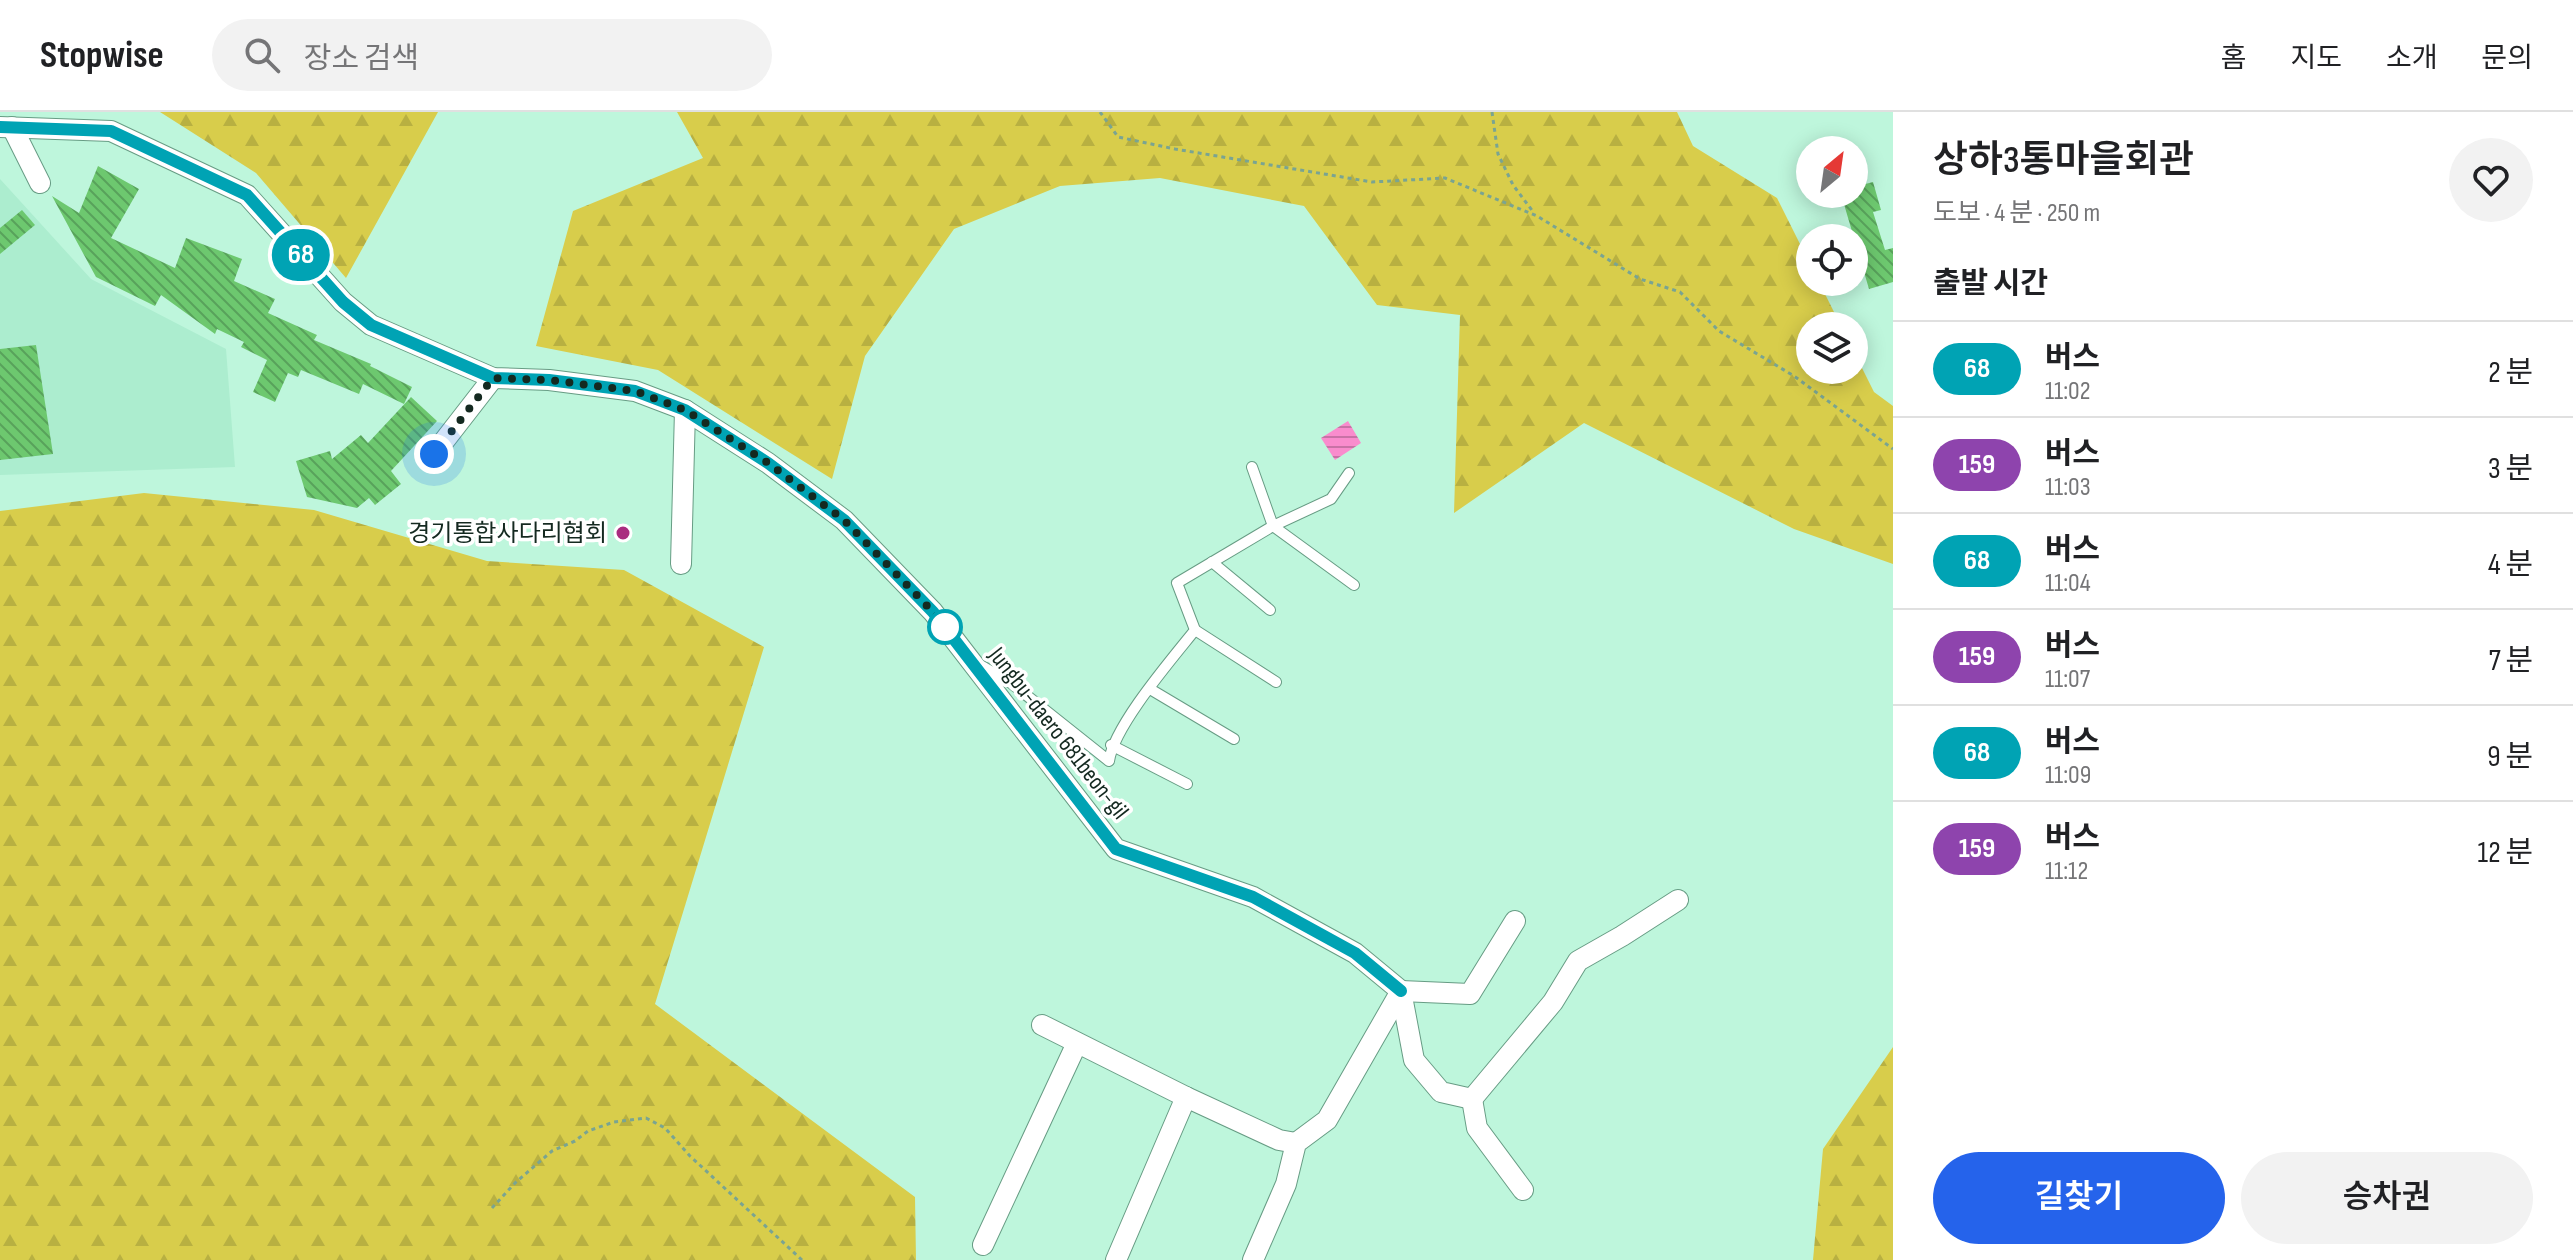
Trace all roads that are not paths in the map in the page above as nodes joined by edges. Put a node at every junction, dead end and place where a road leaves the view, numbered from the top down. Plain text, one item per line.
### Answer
1 (6, 127) edge
2 (40, 183) dead end
3 (493, 378) junction
4 (685, 410) junction
5 (434, 454) dead end
6 (1252, 467) dead end
7 (1349, 473) dead end
8 (1273, 526) junction
9 (1212, 562) junction
10 (681, 564) dead end
11 (1354, 585) dead end
12 (1270, 610) dead end
13 (1195, 630) junction
14 (968, 658) junction
15 (1276, 682) dead end
16 (1150, 689) junction
17 (1234, 739) dead end
18 (1111, 745) junction
19 (1187, 784) dead end
20 (1678, 900) dead end
21 (1515, 921) dead end
22 (1401, 991) junction
23 (1042, 1025) dead end
24 (1077, 1043) junction
25 (1186, 1097) junction
26 (1472, 1099) junction
27 (1296, 1143) junction
28 (1523, 1190) dead end
29 (983, 1245) dead end
30 (1254, 1259) edge
31 (1116, 1260) edge

1 - 2 street
1 - 3 street, Jungbu-daero 681beon-gil
3 - 4 street, Jungbu-daero 681beon-gil
3 - 5 street
4 - 10 street
4 - 14 street, Jungbu-daero 681beon-gil
6 - 8 lane
7 - 8 lane
8 - 9 lane
8 - 11 lane
9 - 12 lane
9 - 13 lane
13 - 15 lane
13 - 16 lane
14 - 18 lane
14 - 22 street, Jungbu-daero 681beon-gil
16 - 17 lane
16 - 18 lane
18 - 19 lane
20 - 26 street
21 - 22 street
22 - 26 street
22 - 27 street
23 - 24 street
24 - 25 street
24 - 29 street
25 - 27 street
25 - 31 street
26 - 28 street
27 - 30 street

